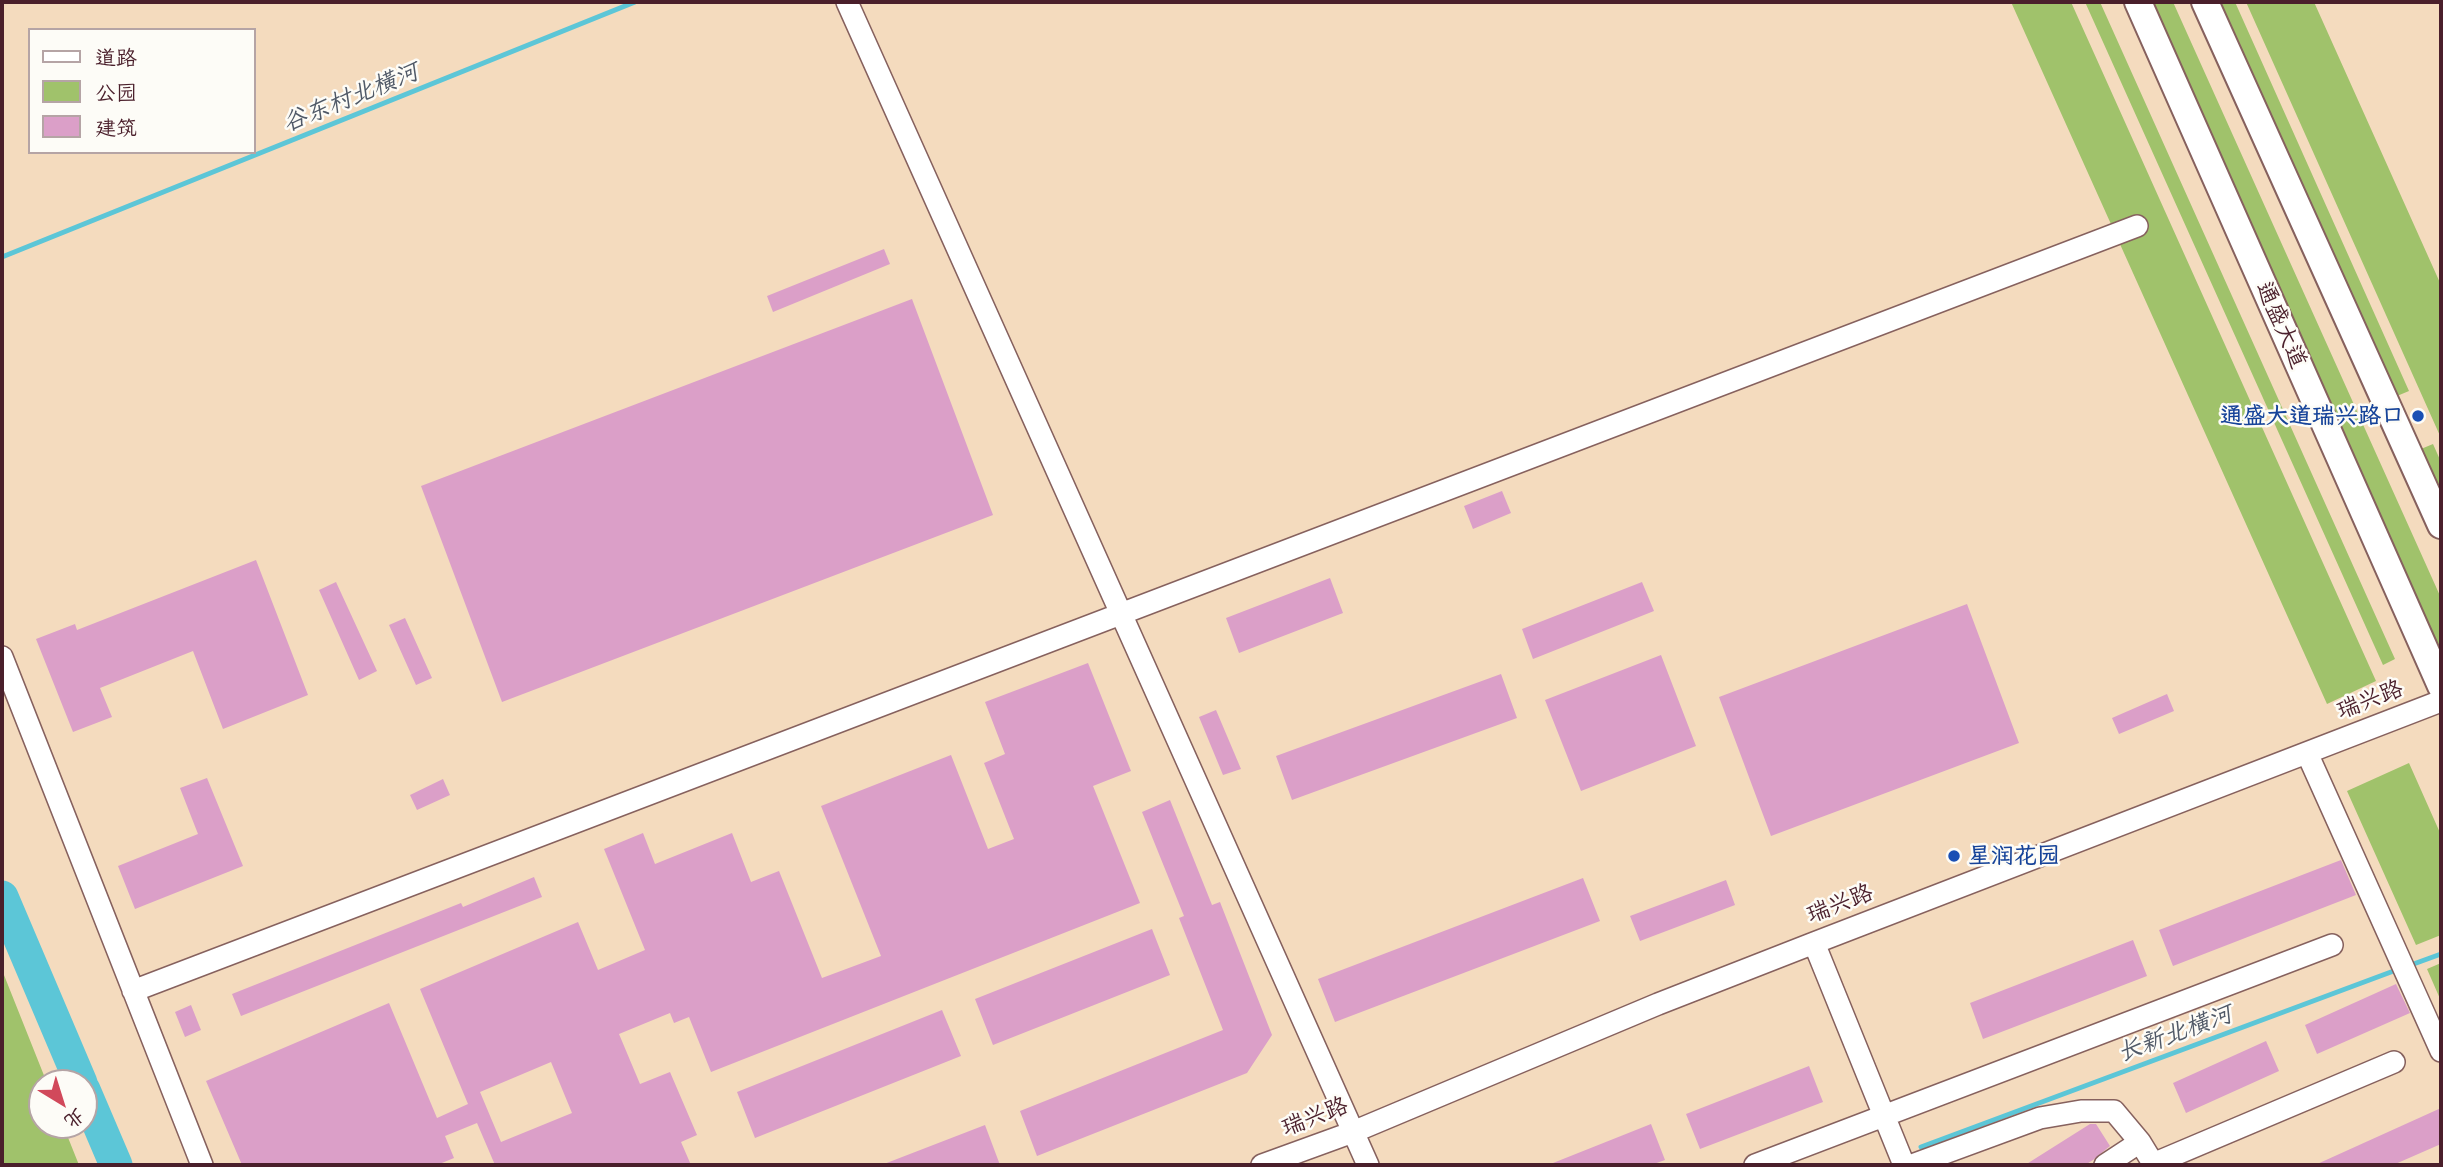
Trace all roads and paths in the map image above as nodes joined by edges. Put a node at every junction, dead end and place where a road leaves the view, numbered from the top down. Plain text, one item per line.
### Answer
1 (847, 2) edge
2 (2138, 2) edge
3 (2205, 2) edge
4 (2137, 226) dead end
5 (2441, 525) edge
6 (1119, 614) junction
7 (2, 657) edge
8 (2441, 686) edge
9 (2441, 701) edge
10 (2307, 753) junction
11 (1814, 943) junction
12 (2332, 945) dead end
13 (133, 991) junction
14 (2441, 1051) edge
15 (2394, 1062) dead end
16 (1883, 1117) junction
17 (1353, 1132) junction
18 (2140, 1142) junction
19 (202, 1165) edge
20 (1262, 1165) edge
21 (1368, 1165) edge
22 (1755, 1165) edge
23 (1904, 1165) edge
24 (1912, 1165) edge
25 (2105, 1165) edge
26 (2153, 1165) edge

1 - 6 street
2 - 8 main road, 通盛大道
3 - 5 main road
4 - 6 street
6 - 13 street
6 - 17 street
7 - 13 street
9 - 10 street, 瑞兴路
10 - 11 street, 瑞兴路
10 - 14 street
11 - 16 street
11 - 17 street, 瑞兴路
12 - 16 street
13 - 19 street
15 - 26 street
16 - 22 street
16 - 23 street
17 - 20 street, 瑞兴路
17 - 21 street
18 - 24 street
18 - 25 street
18 - 26 street

